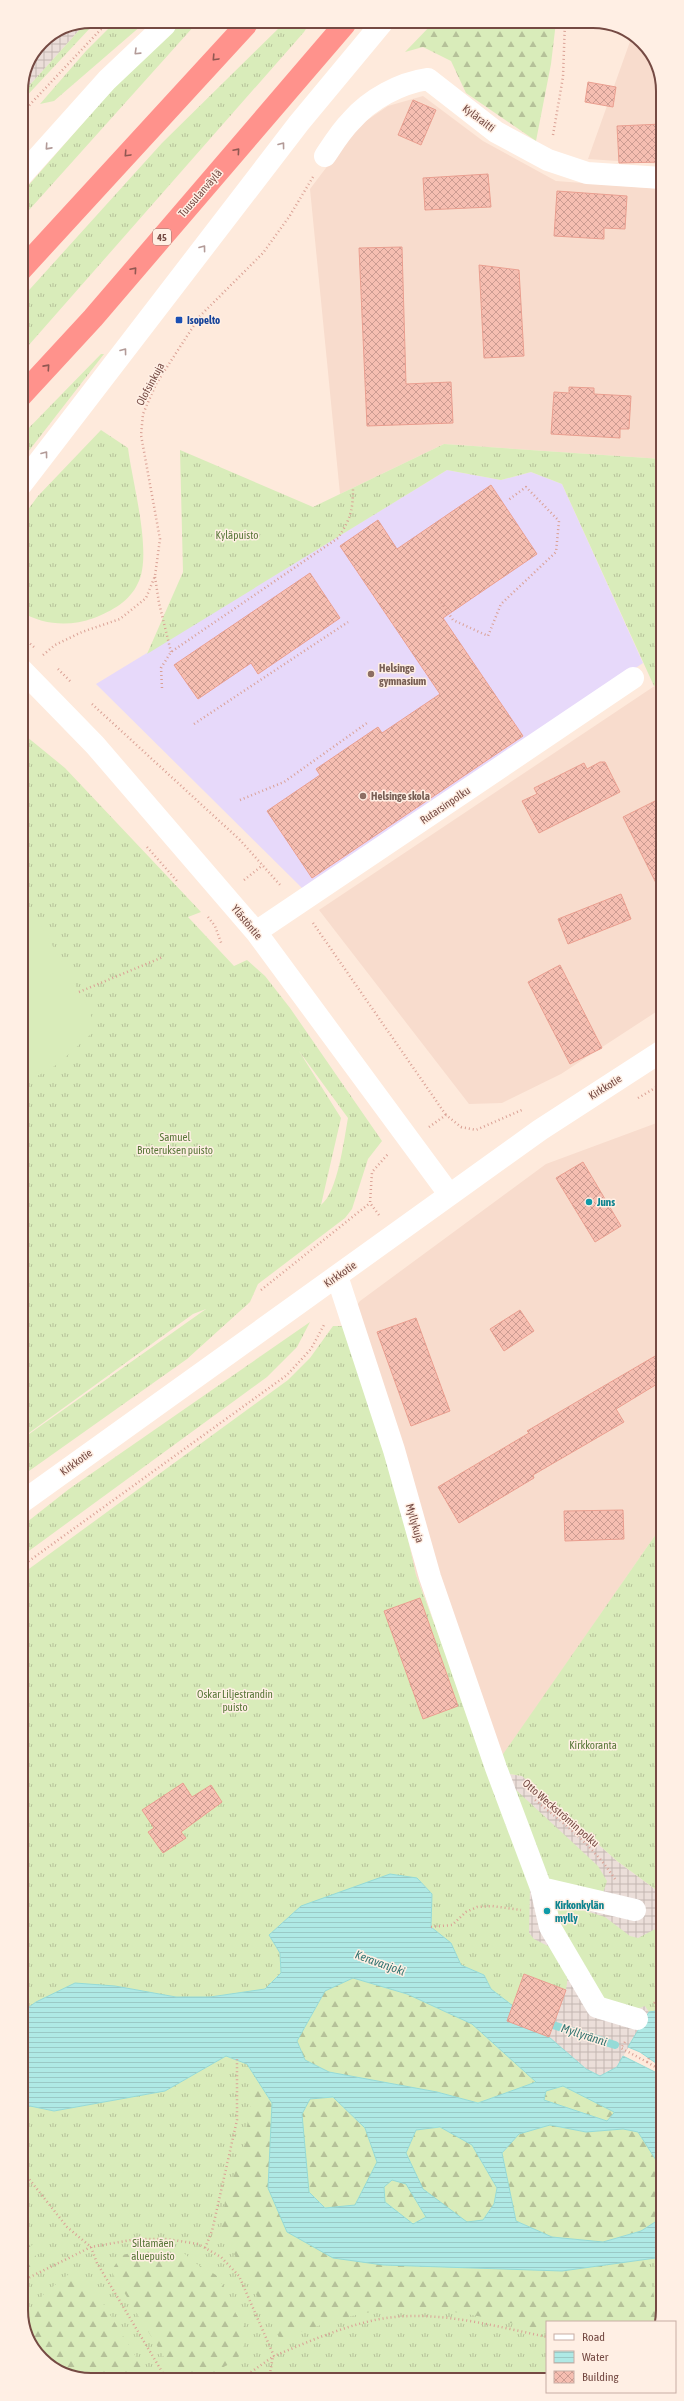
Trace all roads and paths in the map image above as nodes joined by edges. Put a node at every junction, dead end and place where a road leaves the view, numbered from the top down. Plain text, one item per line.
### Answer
1 (102, 28) edge
2 (162, 28) edge
3 (242, 28) edge
4 (342, 28) edge
5 (354, 28) edge
6 (378, 28) edge
7 (565, 28) edge
8 (301, 76) junction
9 (28, 107) edge
10 (325, 156) joint
11 (548, 160) junction
12 (28, 168) edge
13 (656, 178) edge
14 (28, 262) edge
15 (28, 388) edge
16 (28, 476) edge
17 (353, 487) dead end
18 (506, 501) dead end
19 (155, 576) junction
20 (439, 600) dead end
21 (348, 622) dead end
22 (28, 642) edge
23 (171, 652) junction
24 (43, 655) junction
25 (48, 660) dead end
26 (54, 665) dead end
27 (28, 676) edge
28 (634, 678) dead end
29 (74, 686) dead end
30 (162, 688) dead end
31 (90, 702) dead end
32 (367, 723) dead end
33 (194, 724) dead end
34 (240, 800) dead end
35 (298, 904) junction
36 (205, 913) dead end
37 (256, 932) junction
38 (222, 945) dead end
39 (163, 957) dead end
40 (79, 992) dead end
41 (656, 1055) edge
42 (446, 1115) dead end
43 (449, 1194) junction
44 (370, 1203) dead end
45 (337, 1276) junction
46 (261, 1290) dead end
47 (28, 1498) edge
48 (531, 1796) dead end
49 (541, 1888) junction
50 (635, 1910) joint
51 (546, 1913) junction
52 (431, 1926) dead end
53 (638, 2019) dead end
54 (237, 2059) dead end
55 (647, 2062) dead end
56 (656, 2067) edge
57 (28, 2178) edge
58 (91, 2248) junction
59 (205, 2248) junction
60 (28, 2278) edge
61 (546, 2337) edge
62 (274, 2356) junction
63 (163, 2373) edge
64 (251, 2373) edge
65 (270, 2373) edge

1 - 9 path
2 -> 12 street
3 -> 14 highway
4 - 8 highway, Tuusulanväylä / 45
5 - 8 highway
16 -> 6 street
7 - 11 path
15 -> 8 highway, Tuusulanväylä / 45
10 - 11 street, Kyläraitti
10 - 19 path, Olofsinkuja
11 - 13 street, Kyläraitti
17 - 23 path
18 - 20 path
19 - 23 path
19 - 24 path, Olofsinkuja
21 - 33 path
22 - 24 path
23 - 30 path
24 - 25 path
26 - 29 path
27 - 37 street, Ylästöntie
28 - 35 street, Rutarsinpolku
31 - 35 path
32 - 34 path
35 - 37 street, Rutarsinpolku
35 - 42 path
36 - 38 path
37 - 43 street, Ylästöntie
39 - 40 path
41 - 43 street, Kirkkotie
43 - 45 street, Kirkkotie
44 - 46 path
45 - 47 street, Kirkkotie
45 - 49 street, Myllykuja
48 - 50 path, Otto Weckströmin polku
49 - 50 street
49 - 51 street, Myllykuja
51 - 52 path
51 - 53 street, Myllykuja
54 - 59 path
55 - 56 path
57 - 58 path
58 - 59 path
58 - 60 path
58 - 63 path
59 - 62 path
61 - 62 path
62 - 64 path
62 - 65 path

